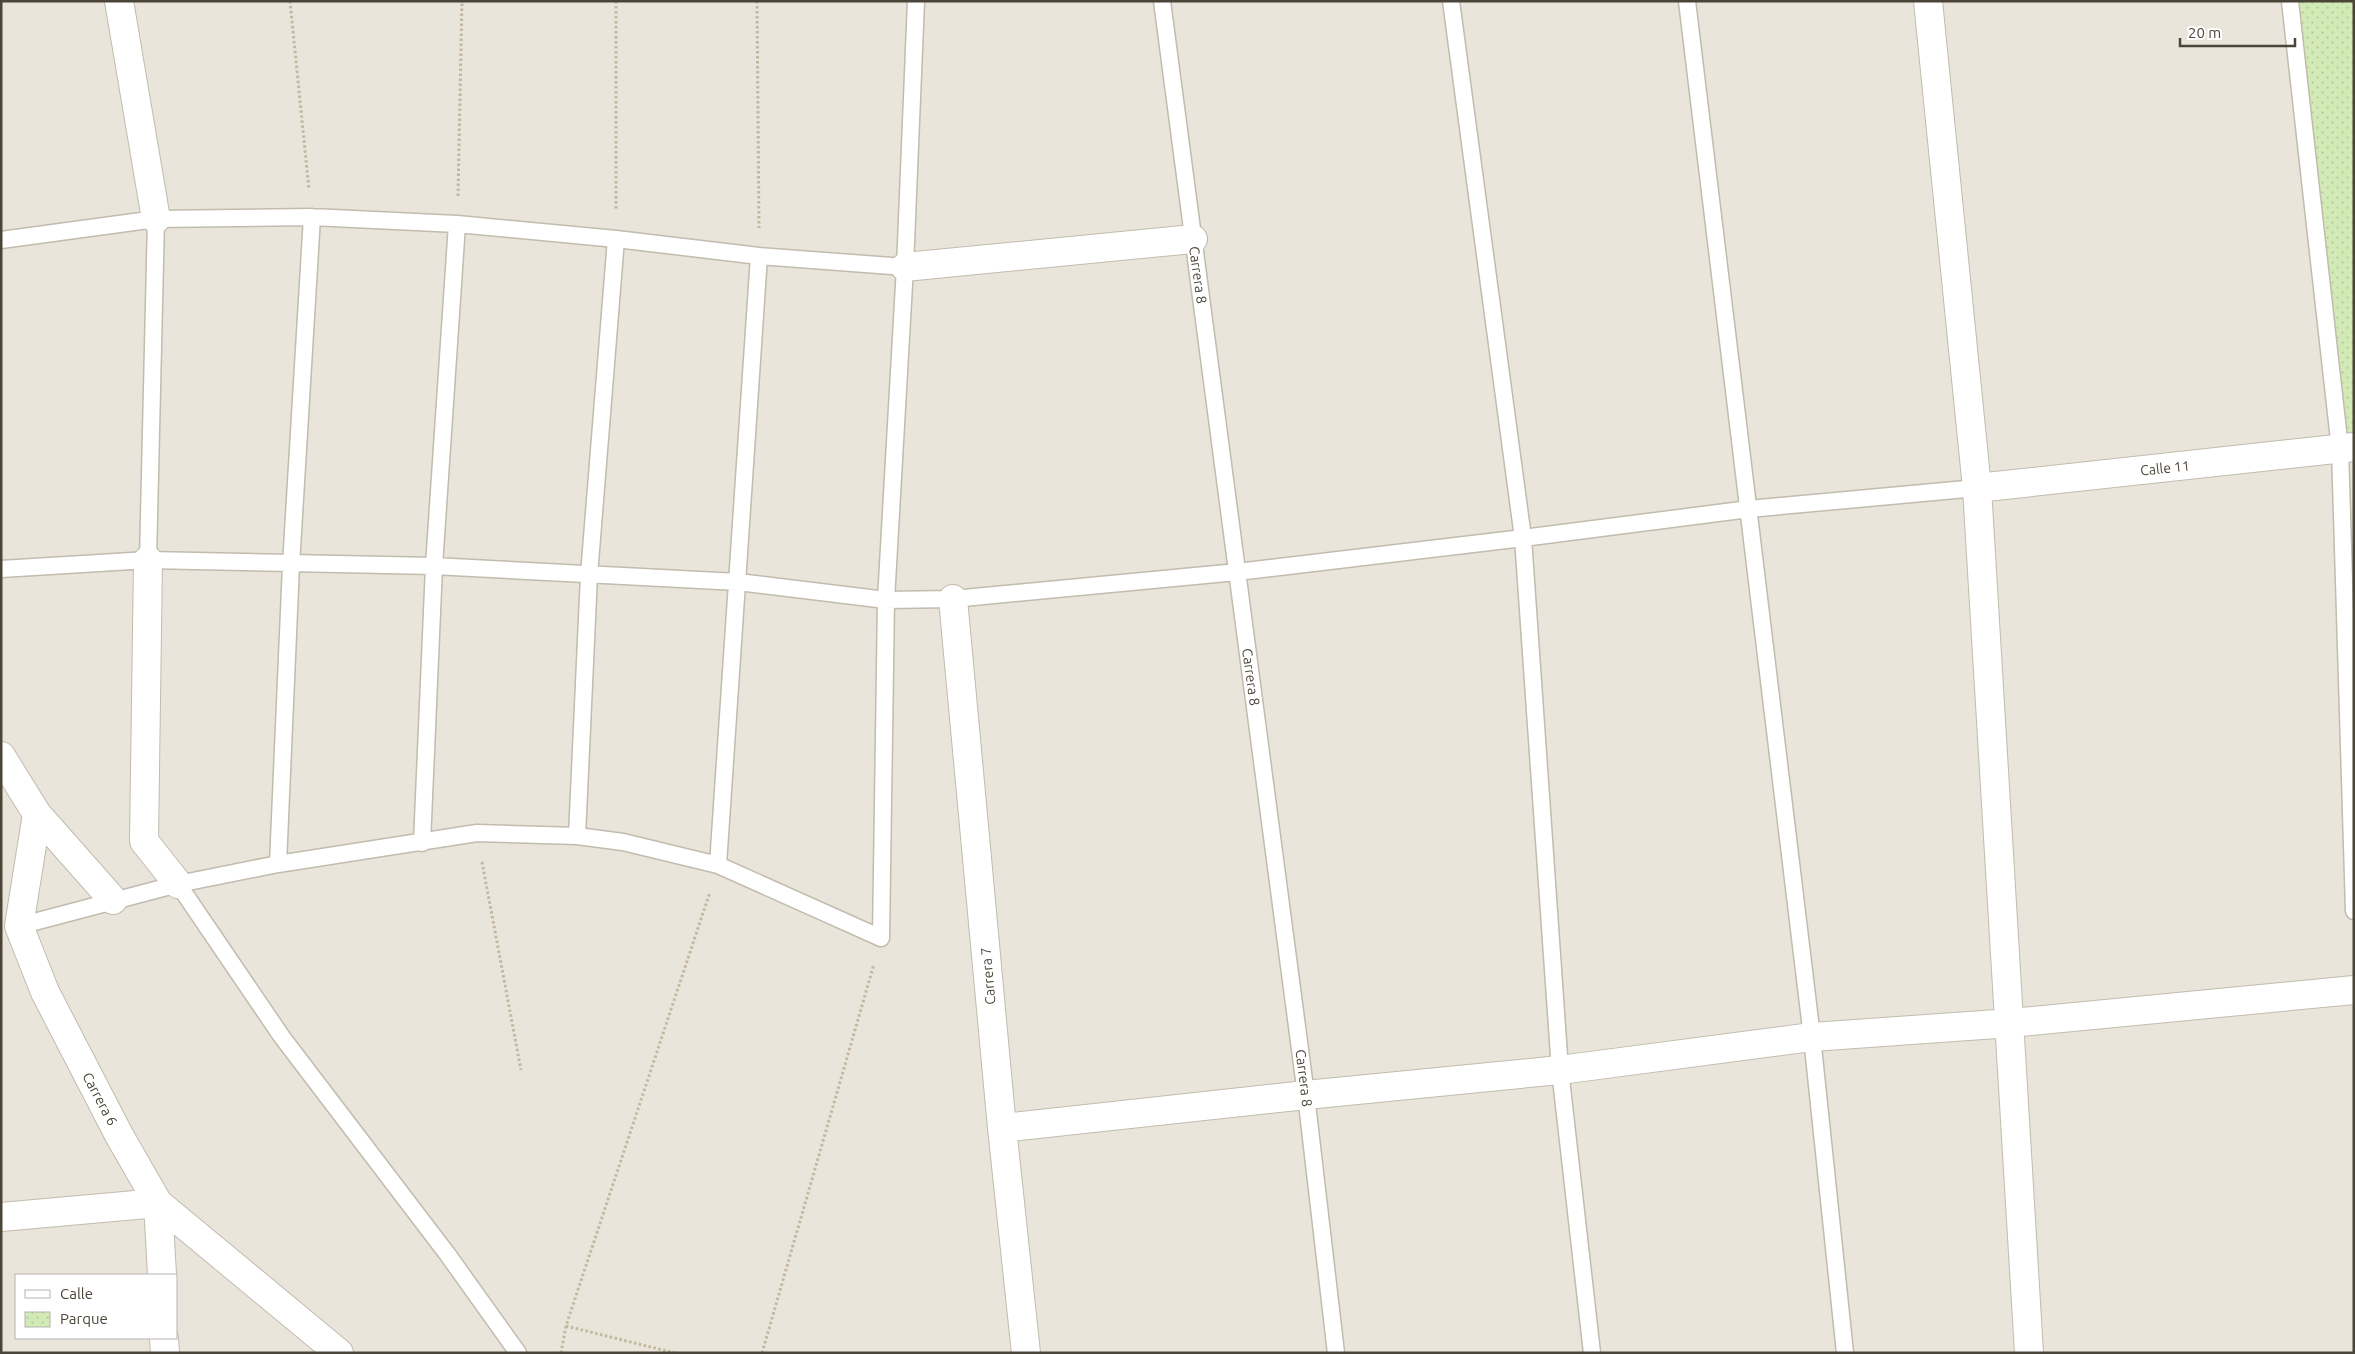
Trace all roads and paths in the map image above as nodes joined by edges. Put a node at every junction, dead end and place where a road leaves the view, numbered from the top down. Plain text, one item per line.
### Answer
1 (119, 1) edge
2 (290, 1) edge
3 (462, 1) edge
4 (616, 1) edge
5 (757, 1) edge
6 (916, 1) edge
7 (1162, 1) edge
8 (1451, 1) edge
9 (1687, 1) edge
10 (1928, 1) edge
11 (2290, 1) edge
12 (312, 217) junction
13 (156, 219) junction
14 (457, 224) junction
15 (616, 239) junction
16 (1193, 239) junction
17 (1, 240) edge
18 (759, 256) junction
19 (905, 267) junction
20 (2347, 448) edge
21 (1977, 488) junction
22 (1749, 509) junction
23 (1522, 538) junction
24 (148, 560) junction
25 (291, 565) junction
26 (434, 566) junction
27 (1, 569) edge
28 (1237, 572) junction
29 (589, 575) junction
30 (738, 582) junction
31 (953, 599) junction
32 (886, 600) junction
33 (1, 756) edge
34 (36, 814) junction
35 (477, 833) junction
36 (577, 836) junction
37 (422, 843) junction
38 (278, 864) junction
39 (718, 865) junction
40 (178, 884) junction
41 (113, 900) junction
42 (2354, 911) edge
43 (10, 926) edge
44 (881, 938) junction
45 (2354, 990) edge
46 (2011, 1023) junction
47 (1812, 1036) junction
48 (521, 1070) dead end
49 (1560, 1070) junction
50 (1306, 1095) junction
51 (1002, 1128) junction
52 (158, 1203) junction
53 (1, 1217) edge
54 (162, 1274) edge
55 (566, 1326) junction
56 (164, 1339) edge
57 (165, 1353) edge
58 (339, 1353) edge
59 (518, 1353) edge
60 (561, 1353) edge
61 (675, 1353) edge
62 (762, 1353) edge
63 (1026, 1353) edge
64 (1336, 1353) edge
65 (1592, 1353) edge
66 (1844, 1353) edge
67 (2029, 1353) edge

1 - 13 street
2 - 12 path
3 - 14 path
4 - 15 path
5 - 18 path
6 - 19 lane
7 - 16 lane, Carrera 8
8 - 23 lane
9 - 22 lane
10 - 21 street
11 - 20 lane
12 - 13 lane
12 - 14 lane
12 - 25 lane
13 - 17 lane
13 - 24 lane
14 - 15 lane
14 - 26 lane
15 - 18 lane
15 - 29 lane
16 - 19 street
16 - 28 lane, Carrera 8
18 - 19 lane
18 - 30 lane
19 - 32 lane
20 - 21 street, Calle 11
20 - 42 lane
21 - 22 lane
21 - 46 street
22 - 23 lane
22 - 47 lane
23 - 28 lane
23 - 49 lane
24 - 25 lane
24 - 27 lane
24 - 40 street
25 - 26 lane
25 - 38 lane
26 - 29 lane
26 - 37 lane
28 - 31 lane
28 - 50 lane, Carrera 8
29 - 30 lane
29 - 36 lane
30 - 32 lane
30 - 39 lane
31 - 32 lane
31 - 51 street, Carrera 7
32 - 44 lane
33 - 34 street
34 - 41 street
34 - 43 street
35 - 36 lane
35 - 37 lane
35 - 48 path
36 - 39 lane
37 - 38 lane
38 - 40 lane
39 - 44 lane
39 - 55 path
40 - 41 lane
40 - 59 lane
41 - 43 lane
43 - 52 street, Carrera 6
44 - 62 path
45 - 46 street
46 - 47 street
46 - 67 street
47 - 49 street
47 - 66 lane
49 - 50 street
49 - 65 lane
50 - 51 street
50 - 64 lane, Carrera 8
51 - 63 street, Carrera 7
52 - 53 street
52 - 54 street, Carrera 6
52 - 58 street
55 - 60 path
55 - 61 path
56 - 57 street

